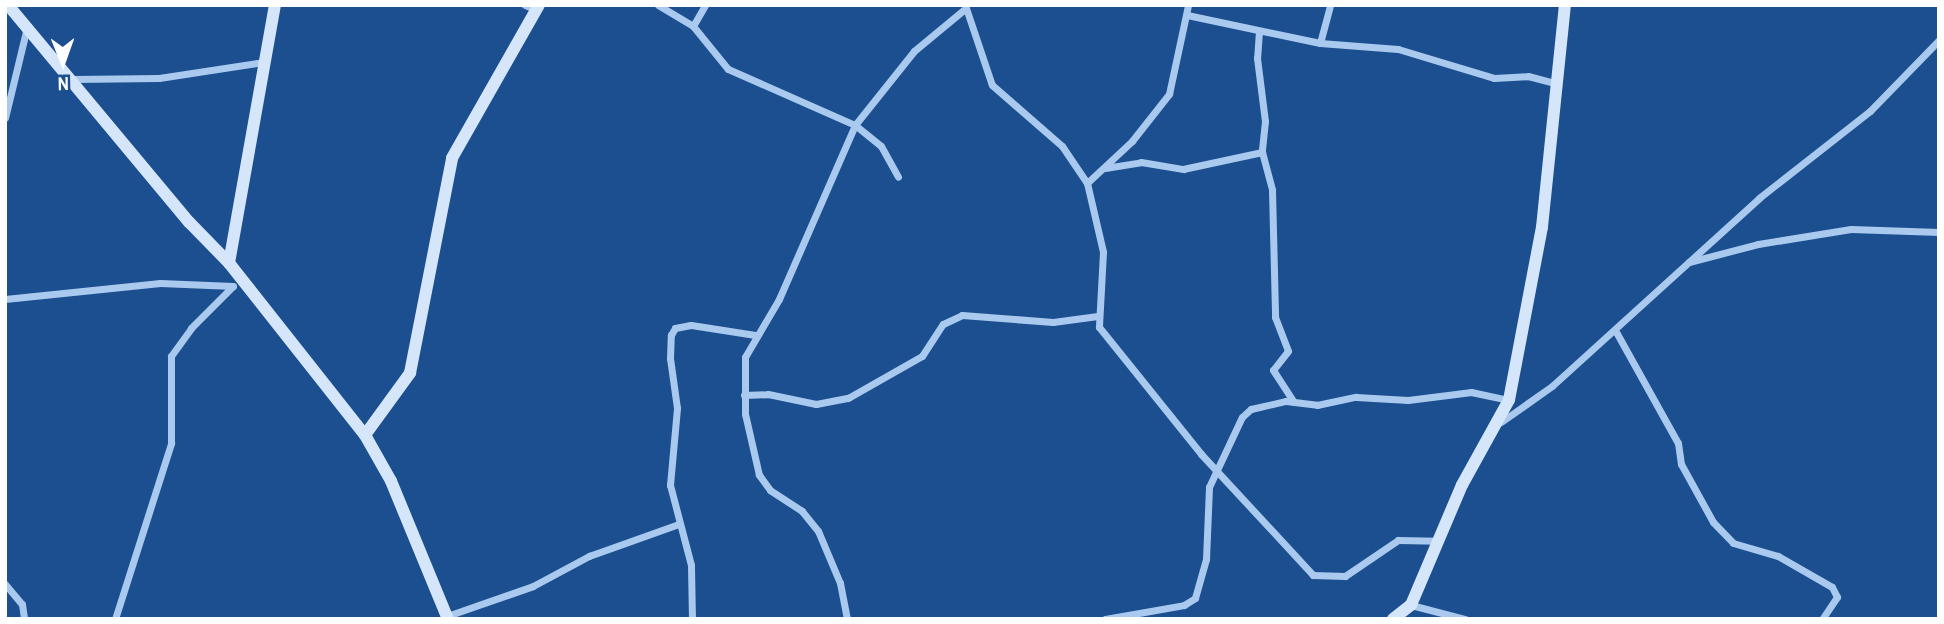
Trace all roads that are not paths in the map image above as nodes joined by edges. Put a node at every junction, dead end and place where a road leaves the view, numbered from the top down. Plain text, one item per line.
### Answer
1 (8, 5) edge
2 (275, 5) edge
3 (658, 5) edge
4 (705, 5) edge
5 (1188, 5) edge
6 (1330, 5) edge
7 (1565, 5) edge
8 (965, 6) edge
9 (534, 7) edge
10 (1187, 15) junction
11 (693, 26) junction
12 (27, 27) junction
13 (1259, 31) junction
14 (1939, 40) edge
15 (1321, 43) junction
16 (263, 62) junction
17 (73, 79) junction
18 (1554, 83) junction
19 (5, 118) edge
20 (855, 125) junction
21 (1262, 152) junction
22 (1103, 169) junction
23 (898, 177) dead end
24 (1087, 183) junction
25 (1939, 232) edge
26 (229, 263) junction
27 (1685, 264) junction
28 (238, 284) junction
29 (5, 299) edge
30 (1098, 316) junction
31 (1615, 330) junction
32 (755, 335) junction
33 (744, 395) junction
34 (1509, 400) junction
35 (1294, 402) junction
36 (1501, 422) junction
37 (365, 435) junction
38 (1216, 470) junction
39 (679, 524) junction
40 (1437, 541) junction
41 (5, 584) edge
42 (1411, 605) junction
43 (448, 617) edge
44 (24, 619) edge
45 (115, 619) edge
46 (692, 619) edge
47 (847, 619) edge
48 (1105, 619) edge
49 (1394, 619) edge
50 (1465, 619) edge
51 (1822, 619) edge

1 - 12 street
2 - 16 street
3 - 11 street
4 - 11 street
5 - 10 street
6 - 15 street
7 - 18 street
8 - 20 street
8 - 24 street
9 - 37 street
10 - 13 street
10 - 22 street
11 - 20 street
12 - 17 street
12 - 19 street
13 - 15 street
13 - 21 street
14 - 27 street
15 - 18 street
16 - 17 street
16 - 26 street
17 - 26 street
18 - 34 street
20 - 23 street
20 - 32 street
21 - 22 street
21 - 35 street
22 - 24 street
24 - 30 street
25 - 27 street
26 - 28 street
27 - 31 street
28 - 29 street
28 - 37 street
28 - 45 street
30 - 33 street
30 - 38 street
31 - 36 street
31 - 51 street
32 - 33 street
32 - 39 street
33 - 47 street
34 - 35 street
34 - 36 street
35 - 38 street
36 - 40 street
37 - 43 street
38 - 40 street
38 - 48 street
39 - 43 street
39 - 46 street
40 - 42 street
41 - 44 street
42 - 49 street
42 - 50 street

